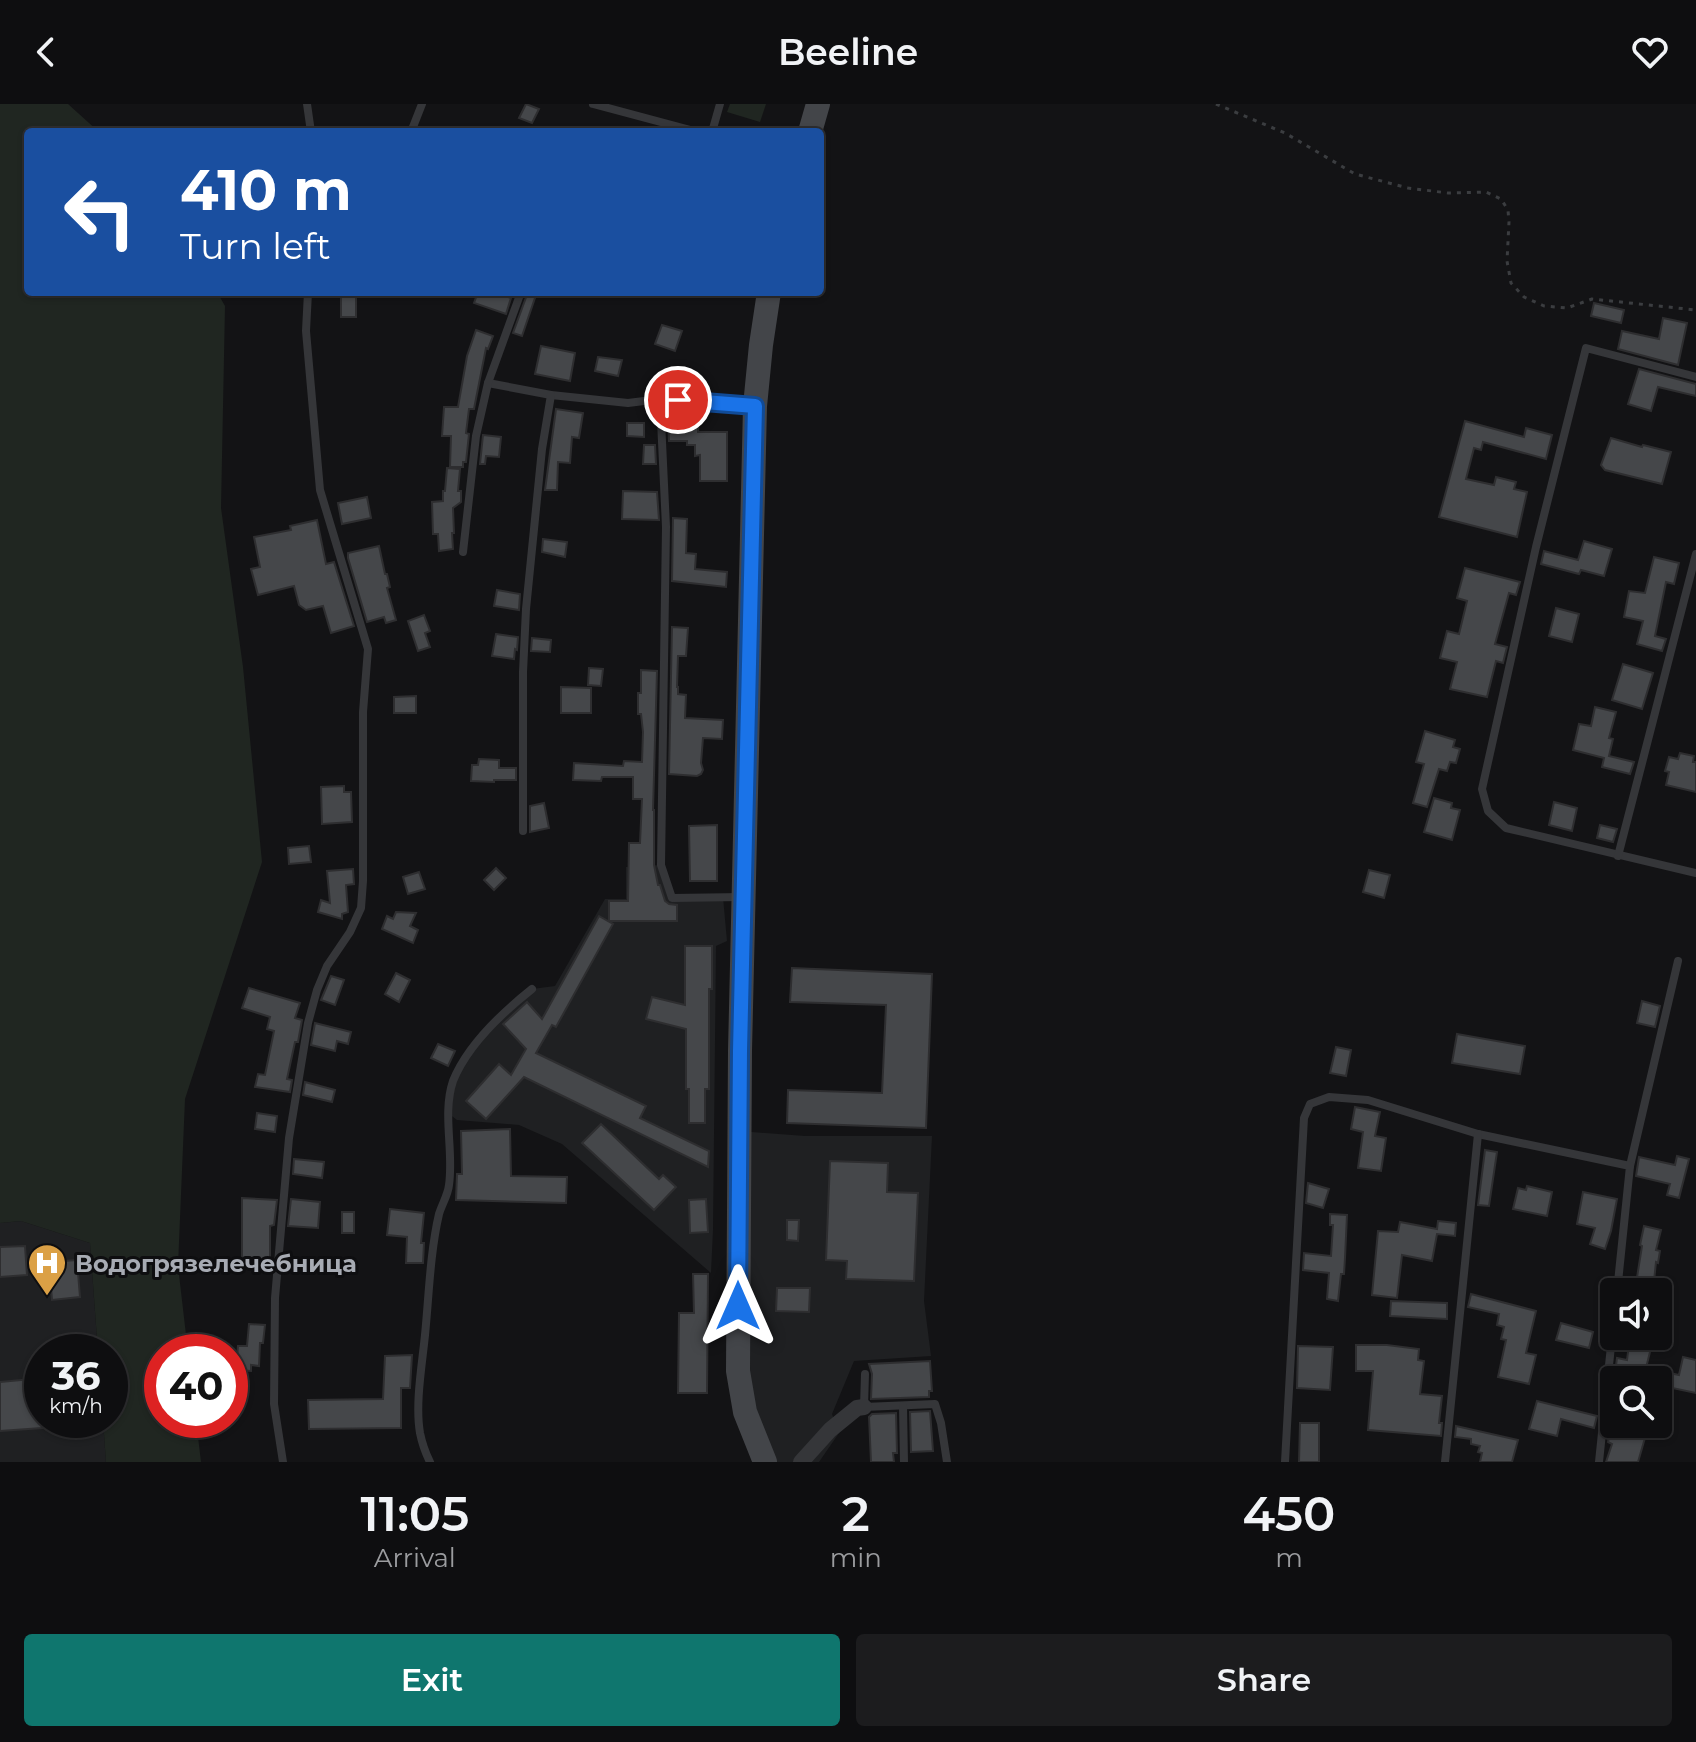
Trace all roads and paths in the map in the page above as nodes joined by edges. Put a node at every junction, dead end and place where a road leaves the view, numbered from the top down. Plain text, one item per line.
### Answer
1 (307, 104) edge
2 (422, 104) edge
3 (593, 104) edge
4 (720, 104) edge
5 (818, 104) edge
6 (1216, 104) edge
7 (310, 128) edge
8 (413, 128) edge
9 (683, 128) edge
10 (713, 128) edge
11 (811, 128) edge
12 (308, 296) edge
13 (520, 296) edge
14 (768, 296) edge
15 (1696, 310) edge
16 (1696, 377) edge
17 (488, 383) junction
18 (551, 395) junction
19 (660, 399) junction
20 (755, 406) junction
21 (463, 552) dead end
22 (1696, 554) edge
23 (523, 831) dead end
24 (1618, 856) junction
25 (1696, 873) edge
26 (743, 897) junction
27 (1678, 961) dead end
28 (532, 989) dead end
29 (1478, 1134) junction
30 (1630, 1166) junction
31 (1618, 1278) edge
32 (1611, 1350) edge
33 (865, 1374) dead end
34 (903, 1406) junction
35 (864, 1407) junction
36 (283, 1462) edge
37 (430, 1462) edge
38 (765, 1462) edge
39 (801, 1462) edge
40 (904, 1462) edge
41 (947, 1462) edge
42 (1285, 1462) edge
43 (1445, 1462) edge
44 (1599, 1462) edge

1 - 7 lane
2 - 8 lane
3 - 9 lane
4 - 10 lane
5 - 11 street
6 - 15 path
12 - 36 lane
13 - 17 lane
14 - 20 street
16 - 24 lane
17 - 18 lane
17 - 21 lane
18 - 19 lane
18 - 23 lane
19 - 20 lane
19 - 26 lane
20 - 26 street
22 - 24 lane
24 - 25 lane
26 - 38 street
27 - 30 lane
28 - 37 lane
29 - 30 lane
29 - 42 lane
29 - 43 lane
30 - 31 lane
32 - 44 lane
33 - 35 lane
34 - 35 lane
34 - 40 lane
34 - 41 lane
35 - 39 street

